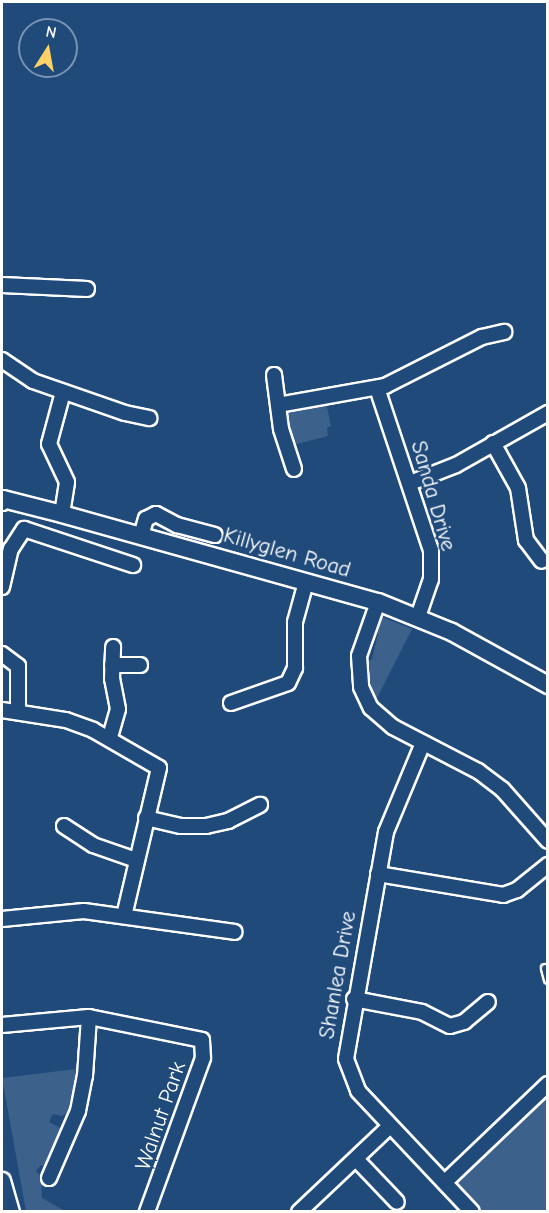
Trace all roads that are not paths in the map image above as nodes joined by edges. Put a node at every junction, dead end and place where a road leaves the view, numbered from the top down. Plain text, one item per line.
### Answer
1 (2, 285) edge
2 (87, 289) dead end
3 (504, 333) dead end
4 (2, 360) edge
5 (274, 375) dead end
6 (377, 388) junction
7 (63, 392) junction
8 (278, 405) junction
9 (548, 413) edge
10 (149, 418) dead end
11 (493, 442) junction
12 (294, 469) dead end
13 (410, 483) junction
14 (2, 500) edge
15 (62, 514) junction
16 (215, 535) dead end
17 (141, 536) junction
18 (542, 561) dead end
19 (133, 565) dead end
20 (306, 582) junction
21 (2, 587) edge
22 (378, 602) junction
23 (418, 617) junction
24 (113, 647) dead end
25 (2, 654) edge
26 (112, 665) junction
27 (140, 665) dead end
28 (548, 685) edge
29 (231, 703) dead end
30 (2, 710) edge
31 (18, 712) junction
32 (110, 737) junction
33 (423, 743) junction
34 (260, 804) dead end
35 (146, 818) junction
36 (64, 826) dead end
37 (548, 841) edge
38 (136, 860) junction
39 (548, 865) edge
40 (378, 874) junction
41 (124, 916) junction
42 (2, 919) edge
43 (235, 932) dead end
44 (545, 968) dead end
45 (548, 979) edge
46 (354, 999) junction
47 (488, 1002) dead end
48 (89, 1017) junction
49 (2, 1025) edge
50 (548, 1084) edge
51 (390, 1126) junction
52 (356, 1159) junction
53 (49, 1178) dead end
54 (2, 1181) edge
55 (445, 1182) junction
56 (397, 1202) dead end
57 (11, 1212) edge
58 (147, 1212) edge
59 (299, 1212) edge
60 (472, 1212) edge

1 - 2 street
3 - 6 street
4 - 7 street
5 - 8 street
6 - 8 street
6 - 13 street, Sanda Drive
7 - 10 street
7 - 15 street
8 - 12 street
9 - 11 street
11 - 13 street
11 - 18 street
13 - 23 street, Sanda Drive
14 - 15 street, Killyglen Road
15 - 17 street, Killyglen Road
16 - 17 street
17 - 20 street, Killyglen Road
19 - 21 street
20 - 22 street, Killyglen Road
20 - 29 street
22 - 23 street, Killyglen Road
22 - 33 street
23 - 28 street, Killyglen Road
24 - 26 street
25 - 31 street
26 - 27 street
26 - 32 street
30 - 31 street
31 - 32 street
32 - 35 street
33 - 37 street
33 - 40 street, Shanlea Drive
34 - 35 street
35 - 38 street
36 - 38 street
38 - 41 street
39 - 40 street
40 - 46 street, Shanlea Drive
41 - 42 street
41 - 43 street
44 - 45 lane
46 - 47 street
46 - 51 street, Shanlea Drive
48 - 49 street, Walnut Park
48 - 53 street
48 - 58 street, Walnut Park
50 - 55 street
51 - 52 street
51 - 55 street, Shanlea Drive
52 - 56 street
52 - 59 street
54 - 57 street
55 - 60 street, Shanlea Drive

